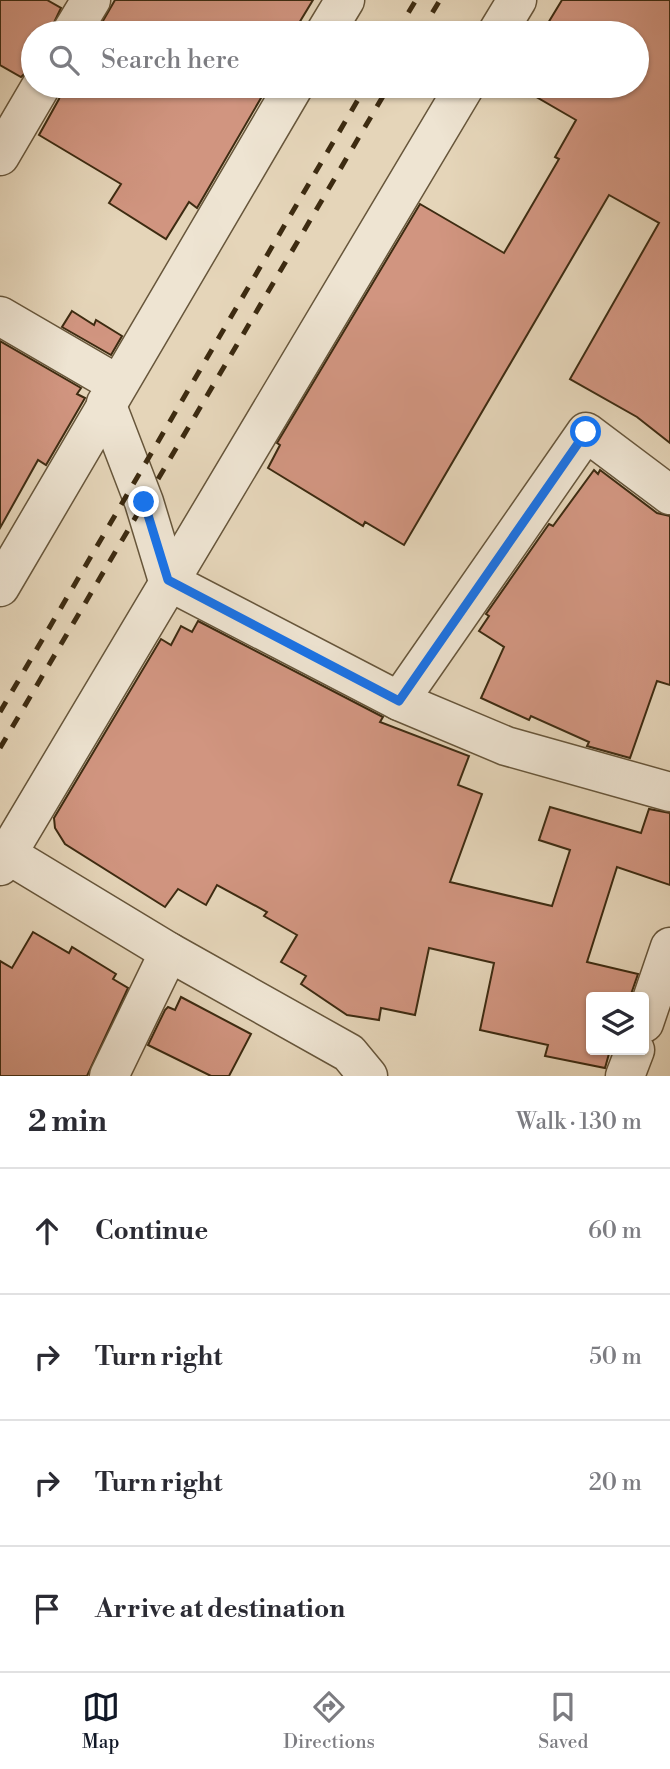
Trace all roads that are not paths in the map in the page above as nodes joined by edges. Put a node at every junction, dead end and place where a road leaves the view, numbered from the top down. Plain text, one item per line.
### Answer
1 (90, 0) edge
2 (345, 0) edge
3 (517, 0) edge
4 (78, 21) edge
5 (333, 21) edge
6 (504, 21) edge
7 (34, 98) edge
8 (287, 98) edge
9 (458, 98) edge
10 (0, 156) edge
11 (0, 316) edge
12 (112, 393) junction
13 (668, 489) edge
14 (168, 580) junction
15 (0, 587) edge
16 (399, 701) junction
17 (670, 792) edge
18 (3, 860) edge
19 (670, 947) edge
20 (169, 952) junction
21 (649, 1008) edge
22 (633, 1055) edge
23 (109, 1076) edge
24 (368, 1076) edge
25 (380, 1076) edge
26 (397, 1076) edge
27 (625, 1076) edge

1 - 4 street
2 - 5 street
3 - 6 street
7 - 10 street
8 - 12 street
9 - 14 street
11 - 12 street
12 - 14 street
12 - 15 street
13 - 16 street
14 - 16 street
14 - 18 street
16 - 17 street
18 - 20 street
19 - 21 street
20 - 23 street
20 - 24 street
22 - 27 street
25 - 26 street

